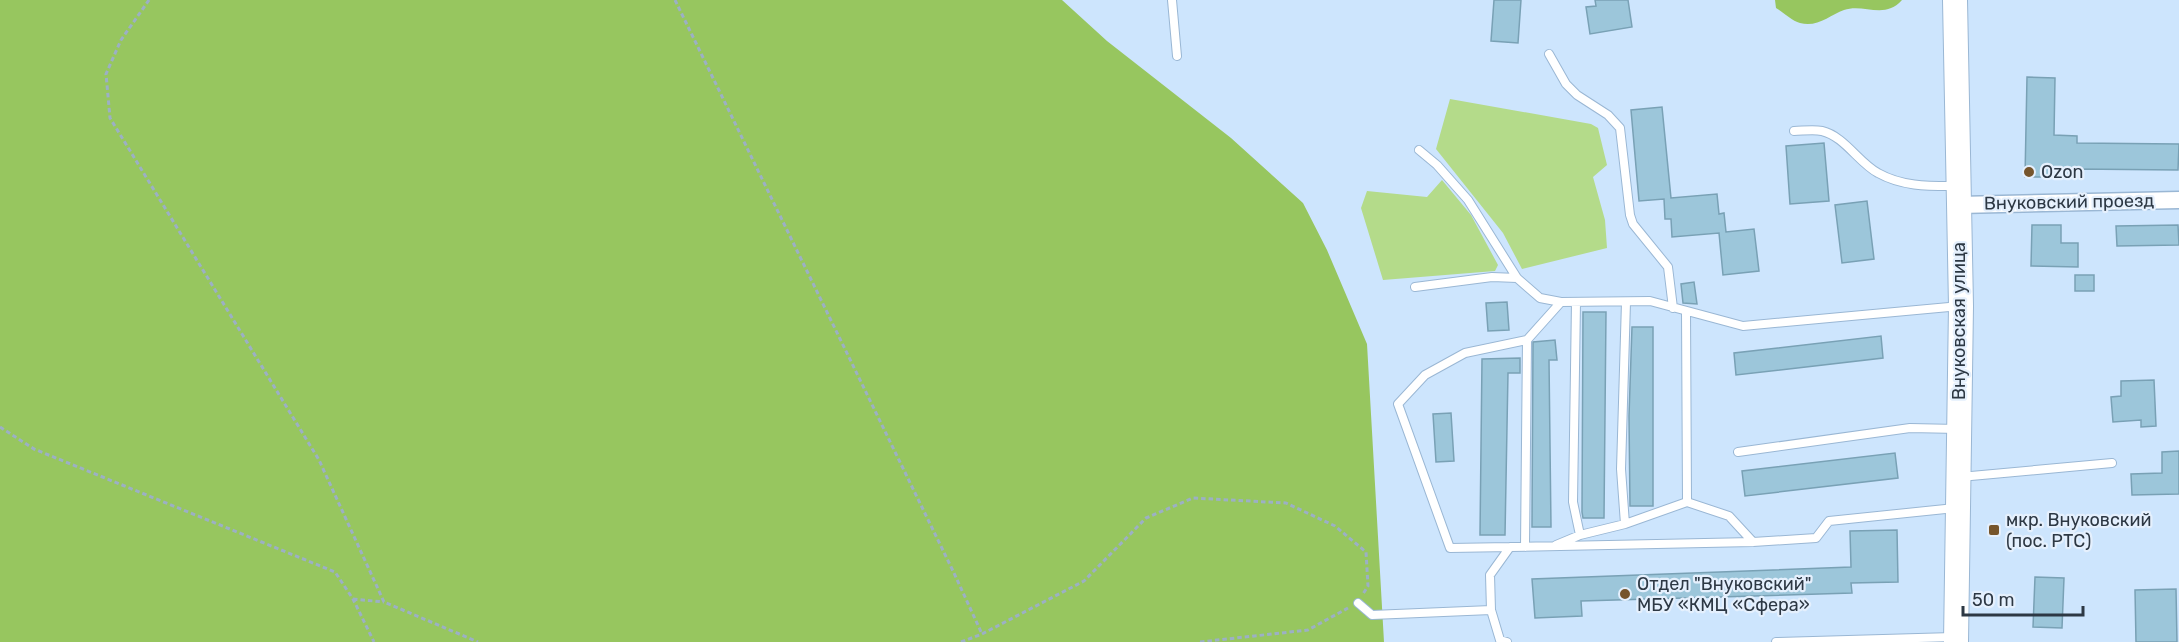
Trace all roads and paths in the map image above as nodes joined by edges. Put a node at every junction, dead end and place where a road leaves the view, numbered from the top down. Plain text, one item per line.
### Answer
1 (149, 0) edge
2 (675, 0) edge
3 (1172, 0) edge
4 (1955, 0) edge
5 (1549, 54) dead end
6 (1177, 56) dead end
7 (1794, 131) dead end
8 (1419, 150) dead end
9 (1959, 196) junction
10 (2179, 200) edge
11 (1517, 278) junction
12 (1415, 287) dead end
13 (1561, 302) junction
14 (1576, 302) junction
15 (1626, 302) junction
16 (1961, 306) junction
17 (1673, 308) junction
18 (1686, 311) junction
19 (1527, 340) junction
20 (0, 427) edge
21 (1958, 429) junction
22 (1738, 452) dead end
23 (2112, 463) dead end
24 (1958, 477) junction
25 (1688, 502) junction
26 (1958, 508) junction
27 (1625, 524) junction
28 (1580, 535) junction
29 (1753, 542) junction
30 (1510, 547) junction
31 (1525, 547) junction
32 (1550, 547) junction
33 (354, 599) junction
34 (384, 602) junction
35 (1358, 603) junction
36 (1491, 610) junction
37 (982, 634) junction
38 (1956, 639) edge
39 (1928, 640) edge
40 (1502, 641) edge
41 (374, 642) edge
42 (478, 642) edge
43 (961, 642) edge
44 (1200, 642) edge
45 (1776, 642) edge

1 - 34 path
2 - 37 path
3 - 6 lane
4 - 9 main road, Внуковская улица
5 - 17 lane
7 - 9 lane
8 - 11 lane
9 - 10 street, Внуковский проезд
9 - 16 main road, Внуковская улица
11 - 12 lane
11 - 13 lane
13 - 14 lane
13 - 19 lane
14 - 15 lane
14 - 28 lane
15 - 17 lane
15 - 27 lane
16 - 18 lane
16 - 21 main road, Внуковская улица
17 - 18 lane
18 - 25 lane
19 - 30 lane
19 - 31 lane
20 - 33 path
21 - 22 lane
21 - 24 main road, Внуковская улица
23 - 24 lane
24 - 26 main road, Внуковская улица
25 - 27 lane
25 - 29 lane
26 - 29 lane
26 - 38 main road, Внуковская улица
27 - 28 lane
28 - 32 lane
29 - 32 lane
30 - 31 lane
30 - 36 lane
31 - 32 lane
33 - 34 path
33 - 41 path
34 - 42 path
35 - 36 lane
35 - 37 path
35 - 44 path
36 - 40 lane
37 - 43 path
38 - 39 lane
39 - 45 lane

